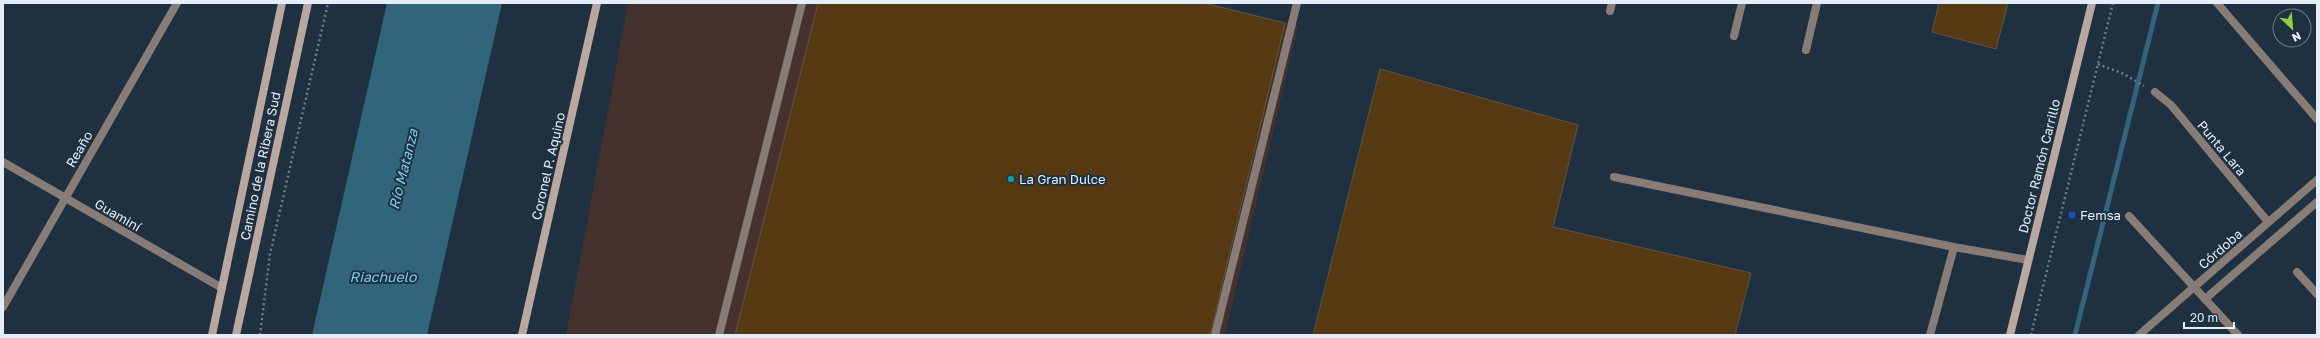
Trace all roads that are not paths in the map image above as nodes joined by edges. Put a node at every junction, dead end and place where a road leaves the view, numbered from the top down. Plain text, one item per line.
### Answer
1 (177, 3) edge
2 (282, 3) edge
3 (308, 3) edge
4 (597, 3) edge
5 (802, 3) edge
6 (1297, 3) edge
7 (1742, 3) edge
8 (1817, 3) edge
9 (2092, 3) edge
10 (2217, 3) edge
11 (1734, 36) dead end
12 (1806, 50) dead end
13 (2151, 90) road end
14 (2317, 119) edge
15 (3, 162) edge
16 (1614, 177) dead end
17 (2317, 180) edge
18 (65, 198) junction
19 (2317, 202) edge
20 (2129, 216) dead end
21 (2268, 222) junction
22 (1954, 248) junction
23 (2028, 260) junction
24 (2297, 272) dead end
25 (2194, 287) junction
26 (222, 288) junction
27 (245, 293) junction
28 (2317, 294) edge
29 (2205, 299) junction
30 (3, 307) edge
31 (212, 335) edge
32 (236, 335) edge
33 (240, 335) edge
34 (522, 335) edge
35 (719, 335) edge
36 (1216, 335) edge
37 (1930, 335) edge
38 (2010, 335) edge
39 (2139, 335) edge
40 (2238, 335) edge

1 - 18 street, Reaño
2 - 26 main road, Camino de la Ribera Sud
3 - 27 main road, Camino de la Ribera Sud
4 - 34 main road, Coronel P. Aquino
5 - 35 street
6 - 36 street
7 - 11 street
8 - 12 street
9 - 23 main road, Doctor Ramón Carrillo
10 - 14 street
13 - 21 street, Punta Lara
15 - 18 street, Guaminí
16 - 22 street
17 - 21 street, Córdoba
18 - 26 street, Guaminí
18 - 30 street, Reaño
19 - 29 street
20 - 25 street
21 - 25 street, Córdoba
22 - 23 street
22 - 37 street
23 - 38 main road, Doctor Ramón Carrillo
24 - 28 street
25 - 29 street
25 - 39 street, Córdoba
26 - 31 main road, Camino de la Ribera Sud
27 - 32 main road, Camino de la Ribera Sud
27 - 33 main road
29 - 40 street

